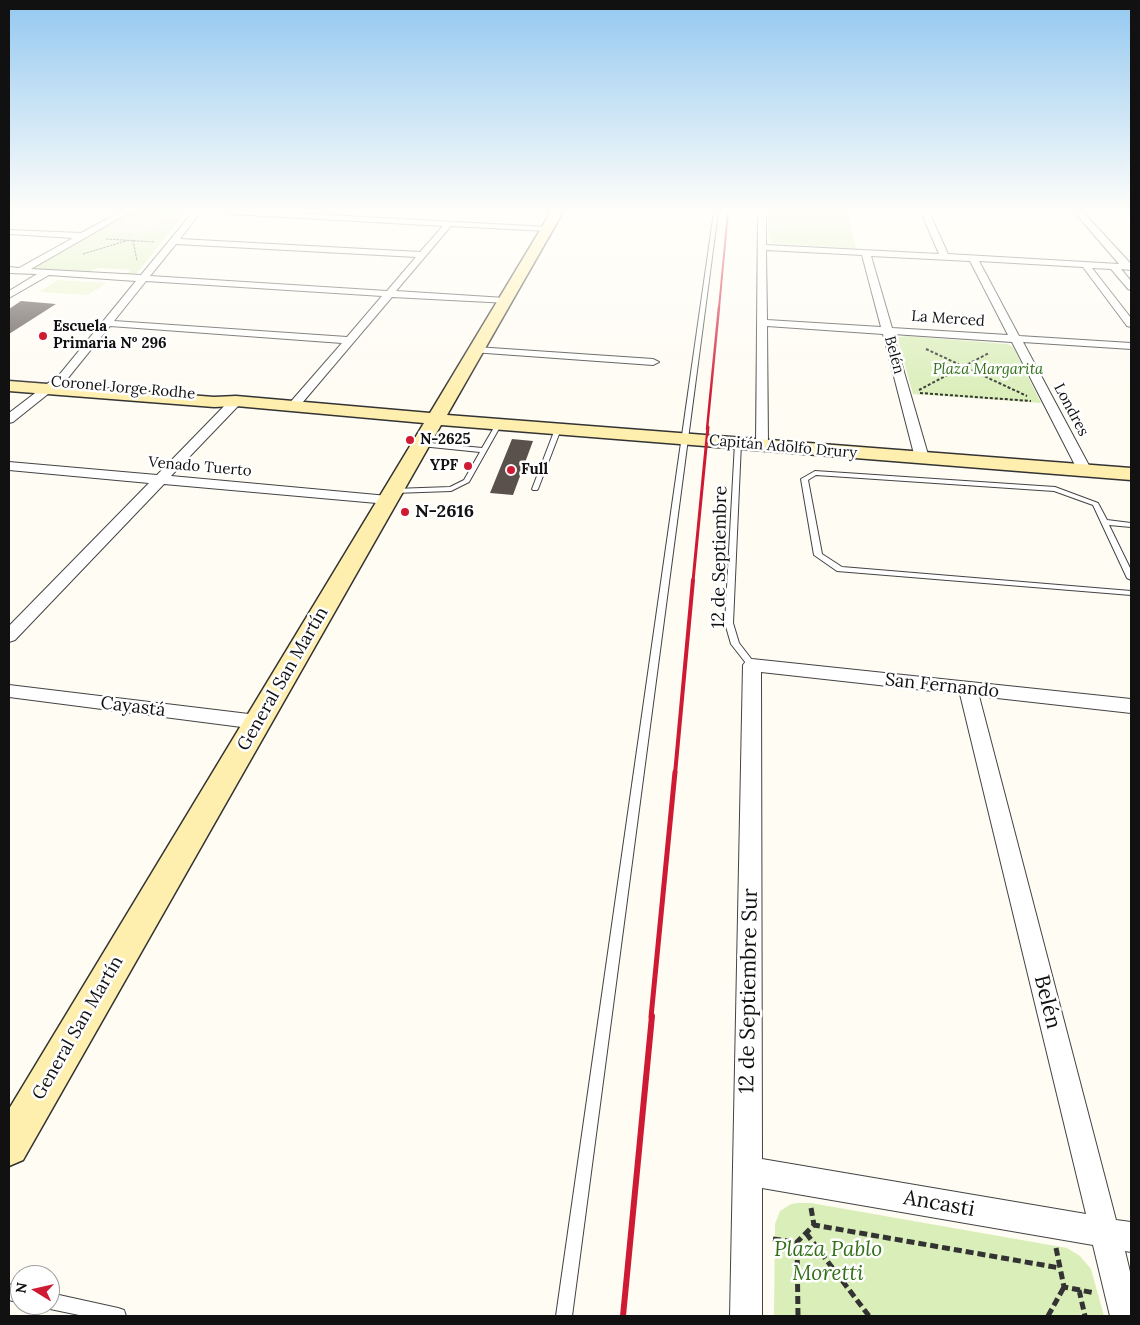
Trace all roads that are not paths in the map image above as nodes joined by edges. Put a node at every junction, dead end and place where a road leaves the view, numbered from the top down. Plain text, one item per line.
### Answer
1 (45, 274) edge
2 (77, 274) edge
3 (147, 274) edge
4 (407, 274) edge
5 (520, 274) edge
6 (707, 274) edge
7 (762, 274) edge
8 (872, 274) edge
9 (982, 274) edge
10 (1093, 274) edge
11 (1120, 274) edge
12 (144, 278) junction
13 (1131, 287) edge
14 (389, 294) junction
15 (9, 295) edge
16 (504, 301) junction
17 (1114, 302) junction
18 (1131, 303) edge
19 (106, 323) junction
20 (762, 323) junction
21 (1131, 324) edge
22 (887, 330) junction
23 (1016, 338) junction
24 (349, 340) junction
25 (1131, 346) edge
26 (476, 350) junction
27 (653, 362) dead end
28 (9, 378) edge
29 (9, 386) edge
30 (53, 386) junction
31 (236, 401) junction
32 (292, 406) junction
33 (9, 419) edge
34 (436, 419) junction
35 (498, 424) junction
36 (558, 429) junction
37 (684, 439) junction
38 (738, 443) junction
39 (421, 444) junction
40 (762, 445) junction
41 (482, 450) junction
42 (922, 458) junction
43 (9, 466) edge
44 (1085, 471) junction
45 (1131, 474) edge
46 (160, 479) junction
47 (535, 489) dead end
48 (391, 495) junction
49 (1105, 522) junction
50 (1131, 525) edge
51 (1131, 578) edge
52 (1131, 593) edge
53 (9, 636) edge
54 (752, 665) junction
55 (968, 688) junction
56 (9, 691) edge
57 (1131, 706) edge
58 (257, 722) junction
59 (9, 1146) edge
60 (747, 1171) junction
61 (1118, 1235) edge
62 (60, 1303) edge
63 (1124, 1307) edge
64 (118, 1316) edge
65 (564, 1316) edge
66 (746, 1316) edge

1 - 15 street
2 - 12 street
3 - 12 street
4 - 14 street
5 - 16 main road, General San Martín
6 - 37 lane
7 - 20 street
8 - 22 street, Belén
9 - 23 street, Londres
10 - 17 street
11 - 13 street
12 - 14 street
12 - 19 street
14 - 16 street
14 - 24 street
16 - 26 main road, General San Martín
17 - 18 street
17 - 21 street
19 - 24 street
19 - 30 street
20 - 22 street, La Merced
20 - 40 street
22 - 23 street, La Merced
22 - 42 street, Belén
23 - 25 street, La Merced
23 - 44 street, Londres
24 - 32 street
26 - 27 street
26 - 34 main road, General San Martín
28 - 30 main road, Coronel Jorge Rodhe
29 - 30 main road, Coronel Jorge Rodhe
30 - 31 main road, Coronel Jorge Rodhe
30 - 33 street
31 - 32 main road, Coronel Jorge Rodhe
31 - 46 street
32 - 34 main road, Coronel Jorge Rodhe
34 - 35 main road, Capitán Adolfo Drury
34 - 39 main road, General San Martín
35 - 36 main road, Capitán Adolfo Drury
35 - 41 lane
36 - 37 main road, Capitán Adolfo Drury
36 - 47 lane
37 - 38 main road, Capitán Adolfo Drury
37 - 65 lane
38 - 40 main road, Capitán Adolfo Drury
38 - 54 lane, 12 de Septiembre
39 - 41 lane
39 - 48 main road, General San Martín
40 - 42 main road, Capitán Adolfo Drury
41 - 48 lane
42 - 44 main road, Capitán Adolfo Drury
43 - 46 street, Venado Tuerto
44 - 45 main road, Capitán Adolfo Drury
46 - 48 street, Venado Tuerto
46 - 53 street
48 - 58 main road, General San Martín
49 - 50 lane
49 - 51 lane
49 - 52 lane
54 - 55 street, San Fernando
54 - 60 street, 12 de Septiembre Sur
55 - 57 street, San Fernando
55 - 61 street, Belén
56 - 58 street, Cayastá
58 - 59 main road, General San Martín
60 - 61 street, Ancasti
60 - 66 street, 12 de Septiembre Sur
61 - 63 street, Belén
62 - 64 lane

